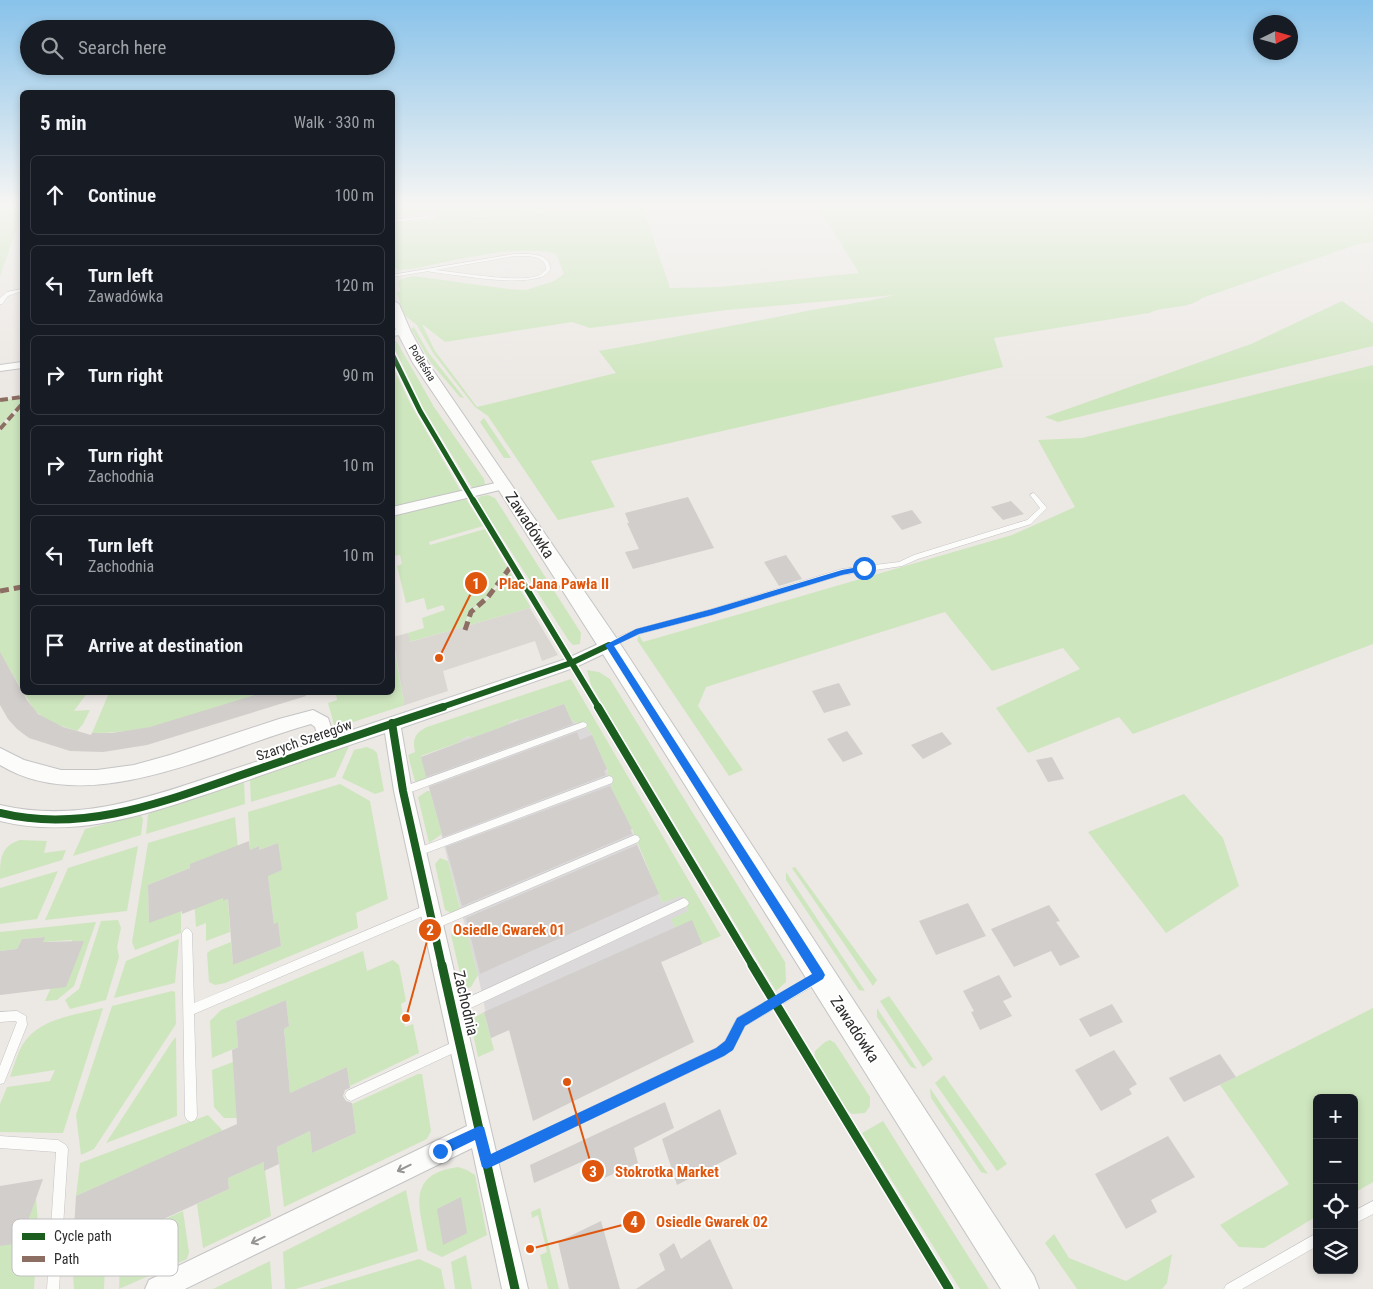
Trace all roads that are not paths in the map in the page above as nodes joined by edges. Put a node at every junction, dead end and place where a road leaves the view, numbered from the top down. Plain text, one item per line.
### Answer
1 (460, 265) edge
2 (548, 265) edge
3 (431, 270) junction
4 (395, 276) edge
5 (20, 291) edge
6 (0, 303) edge
7 (395, 318) edge
8 (398, 333) edge
9 (20, 365) edge
10 (0, 368) edge
11 (459, 418) joint
12 (504, 485) junction
13 (1033, 495) dead end
14 (395, 511) edge
15 (609, 645) junction
16 (392, 723) junction
17 (583, 725) dead end
18 (328, 744) junction
19 (0, 755) edge
20 (609, 780) dead end
21 (404, 791) junction
22 (1, 815) edge
23 (635, 839) dead end
24 (418, 852) junction
25 (684, 903) dead end
26 (433, 916) junction
27 (187, 933) dead end
28 (820, 975) junction
29 (454, 1010) junction
30 (188, 1012) junction
31 (1, 1016) edge
32 (462, 1044) junction
33 (0, 1080) edge
34 (351, 1095) dead end
35 (191, 1116) dead end
36 (479, 1132) junction
37 (0, 1142) edge
38 (486, 1163) junction
39 (1373, 1207) edge
40 (1358, 1216) edge
41 (57, 1219) edge
42 (1313, 1241) edge
43 (53, 1276) edge
44 (52, 1289) edge
45 (158, 1289) edge
46 (515, 1289) edge
47 (1021, 1289) edge
48 (1230, 1289) edge

1 - 3 lane
2 - 3 lane
3 - 4 lane
5 - 6 lane
7 - 8 main road, Podleśna
8 - 11 main road, Podleśna
9 - 10 street
11 - 12 main road, Zawadówka
12 - 14 street
12 - 15 main road, Zawadówka
13 - 15 lane
15 - 16 street, Szarych Szeregów
15 - 28 main road, Zawadówka
16 - 18 street, Szarych Szeregów
16 - 21 street, Zachodnia
17 - 21 lane
18 - 19 street, Szarych Szeregów
18 - 22 street, Szarych Szeregów
20 - 24 lane
21 - 24 street, Zachodnia
23 - 26 lane
24 - 26 street, Zachodnia
25 - 29 lane
26 - 29 street, Zachodnia
26 - 30 lane
27 - 30 lane
28 - 38 lane
28 - 47 main road, Zawadówka
29 - 32 street, Zachodnia
30 - 35 lane
31 - 33 lane
32 - 34 lane
32 - 36 street, Zachodnia
36 - 38 street, Zachodnia
36 -> 45 street
37 - 41 lane
38 - 46 street, Zachodnia
39 - 40 lane
42 - 48 lane
43 - 44 lane

